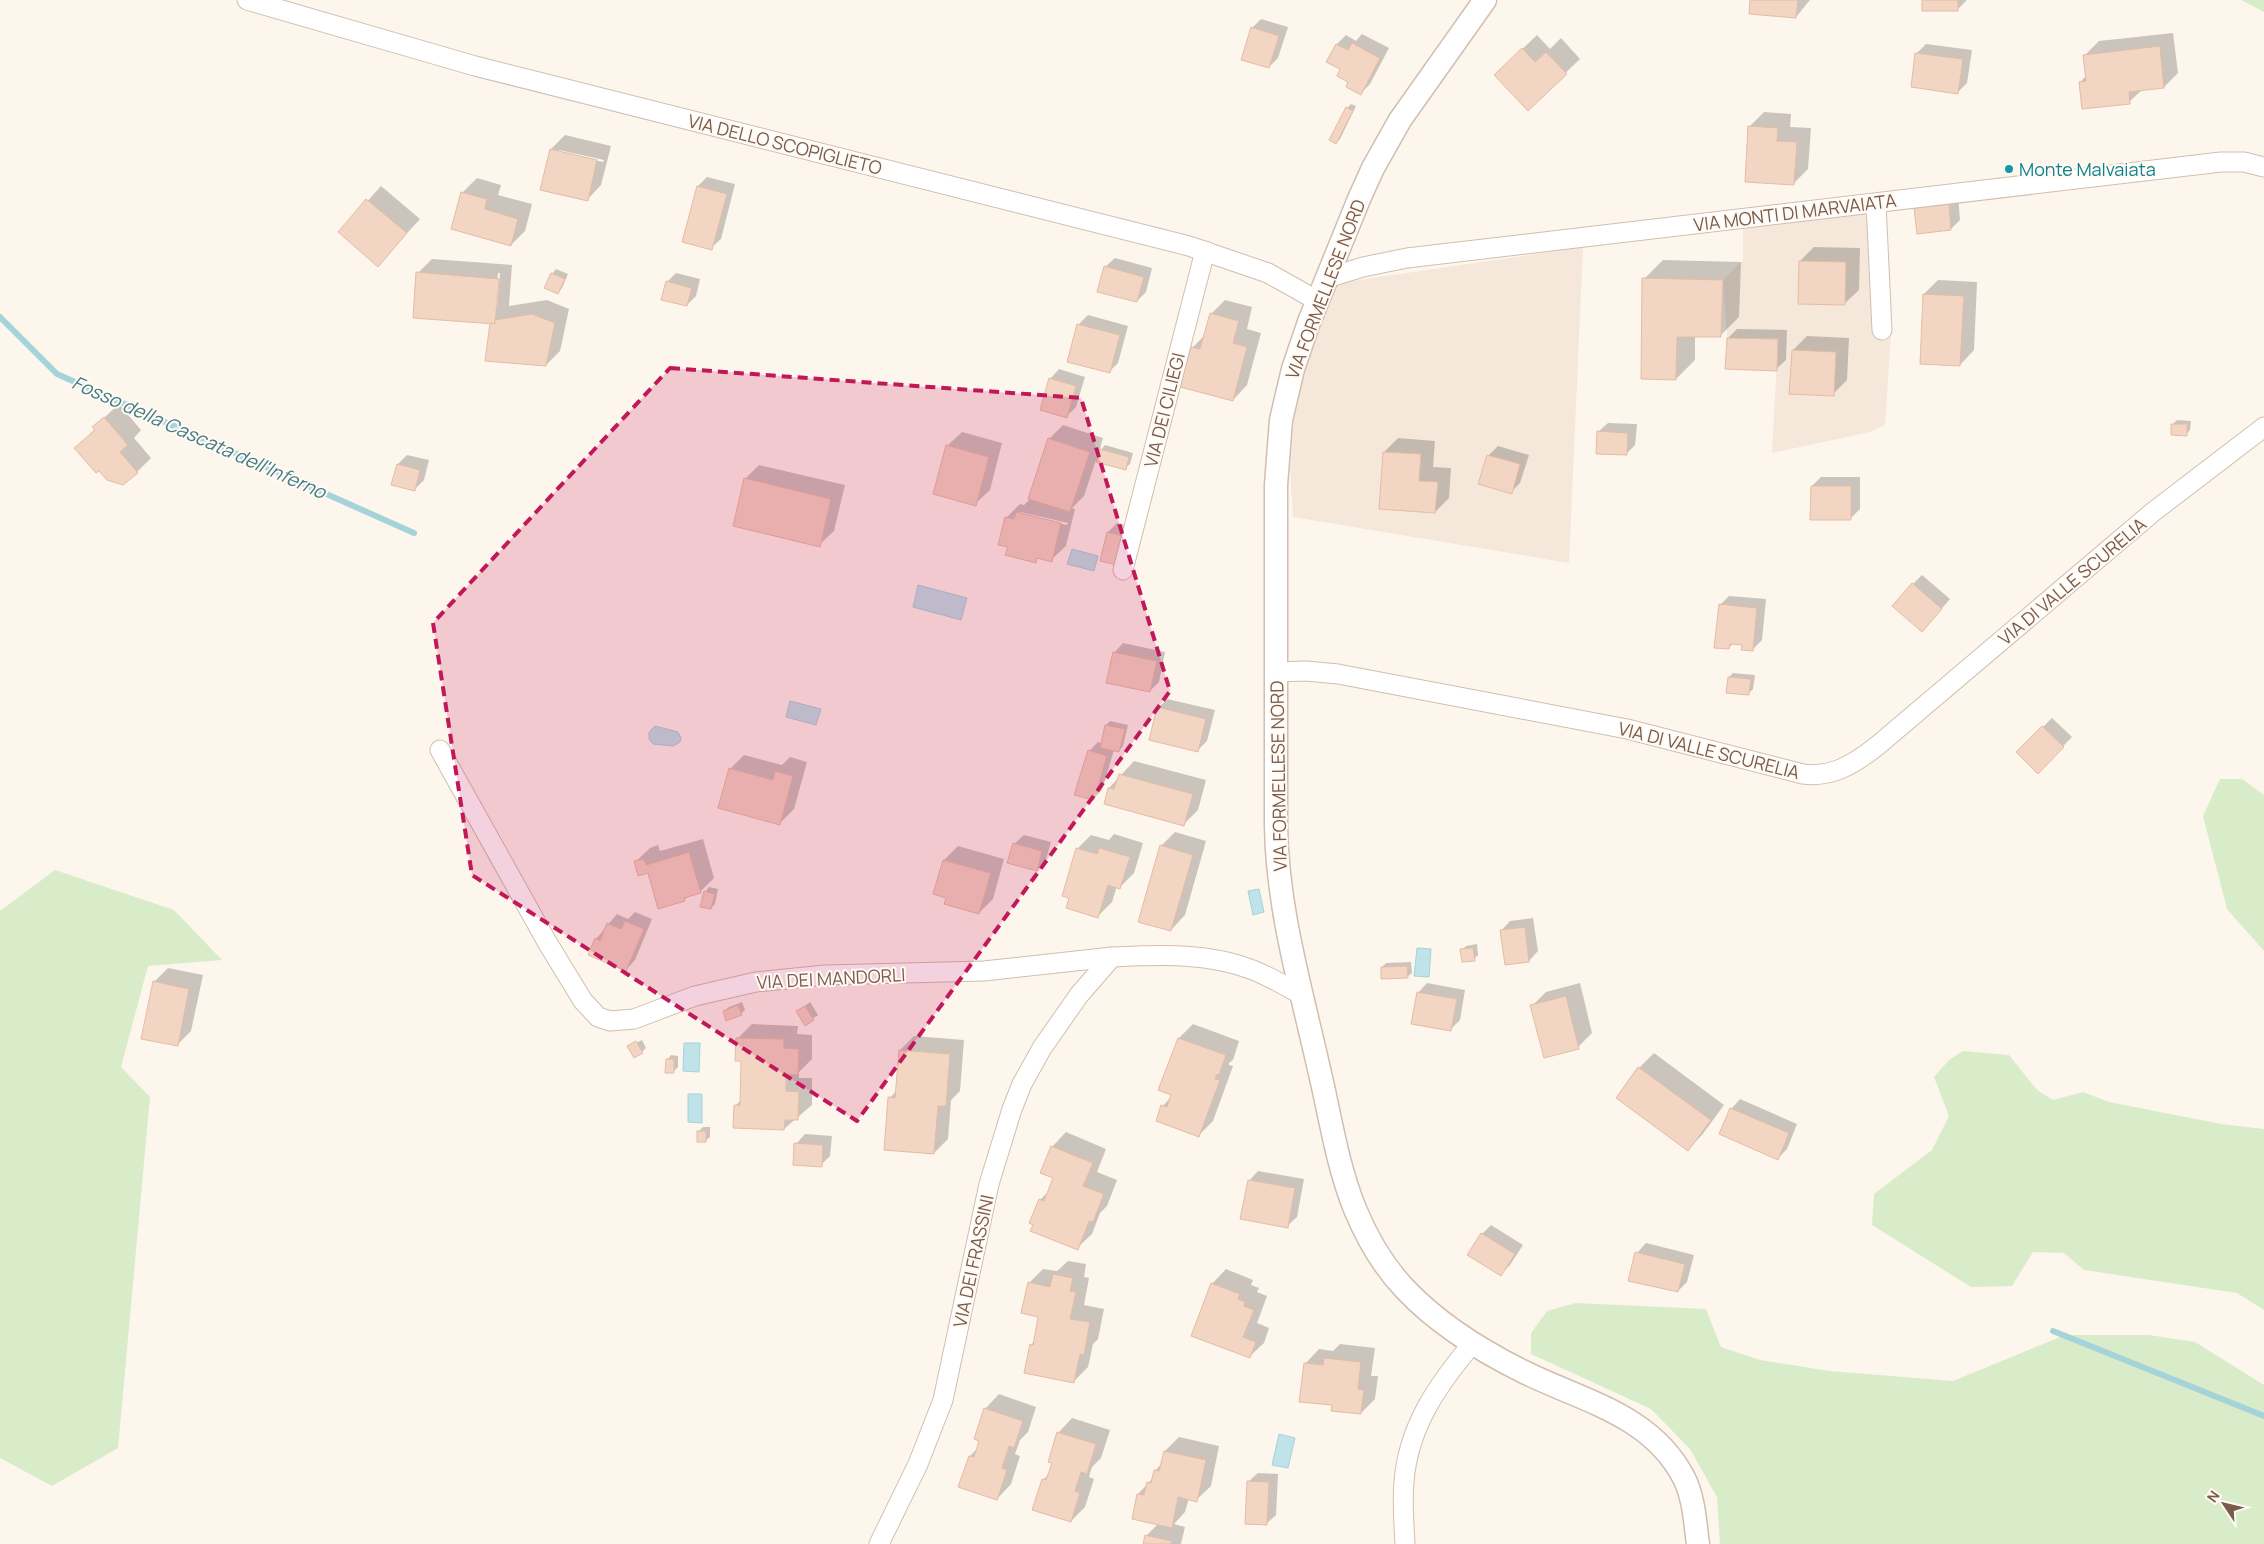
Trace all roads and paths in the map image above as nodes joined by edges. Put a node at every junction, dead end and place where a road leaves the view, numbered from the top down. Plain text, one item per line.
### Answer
1 (247, 0) edge
2 (1485, 0) edge
3 (2264, 167) edge
4 (1876, 203) junction
5 (1205, 250) junction
6 (1327, 278) junction
7 (1318, 300) junction
8 (1882, 330) dead end
9 (2264, 427) edge
10 (1123, 570) dead end
11 (1276, 672) junction
12 (440, 750) dead end
13 (1112, 957) junction
14 (1302, 995) junction
15 (1473, 1343) junction
16 (879, 1544) edge
17 (1405, 1544) edge
18 (1698, 1544) edge

1 - 5 street, VIA DELLO SCOPIGLIETO
2 - 6 street, VIA FORMELLESE NORD
3 - 4 street, VIA MONTI DI MARVAIATA
4 - 6 street, VIA MONTI DI MARVAIATA
4 - 8 street
5 - 7 street, VIA DELLO SCOPIGLIETO
5 - 10 street, VIA DEI CILIEGI
6 - 7 street, VIA FORMELLESE NORD
7 - 11 street, VIA FORMELLESE NORD
9 - 11 street, VIA DI VALLE SCURELIA
11 - 14 street, VIA FORMELLESE NORD
12 - 13 street, VIA DEI MANDORLI
13 - 14 street, VIA DEI MANDORLI
13 - 16 street, VIA DEI FRASSINI
14 - 15 street, VIA FORMELLESE NORD
15 - 17 street
15 - 18 street, VIA FORMELLESE NORD

